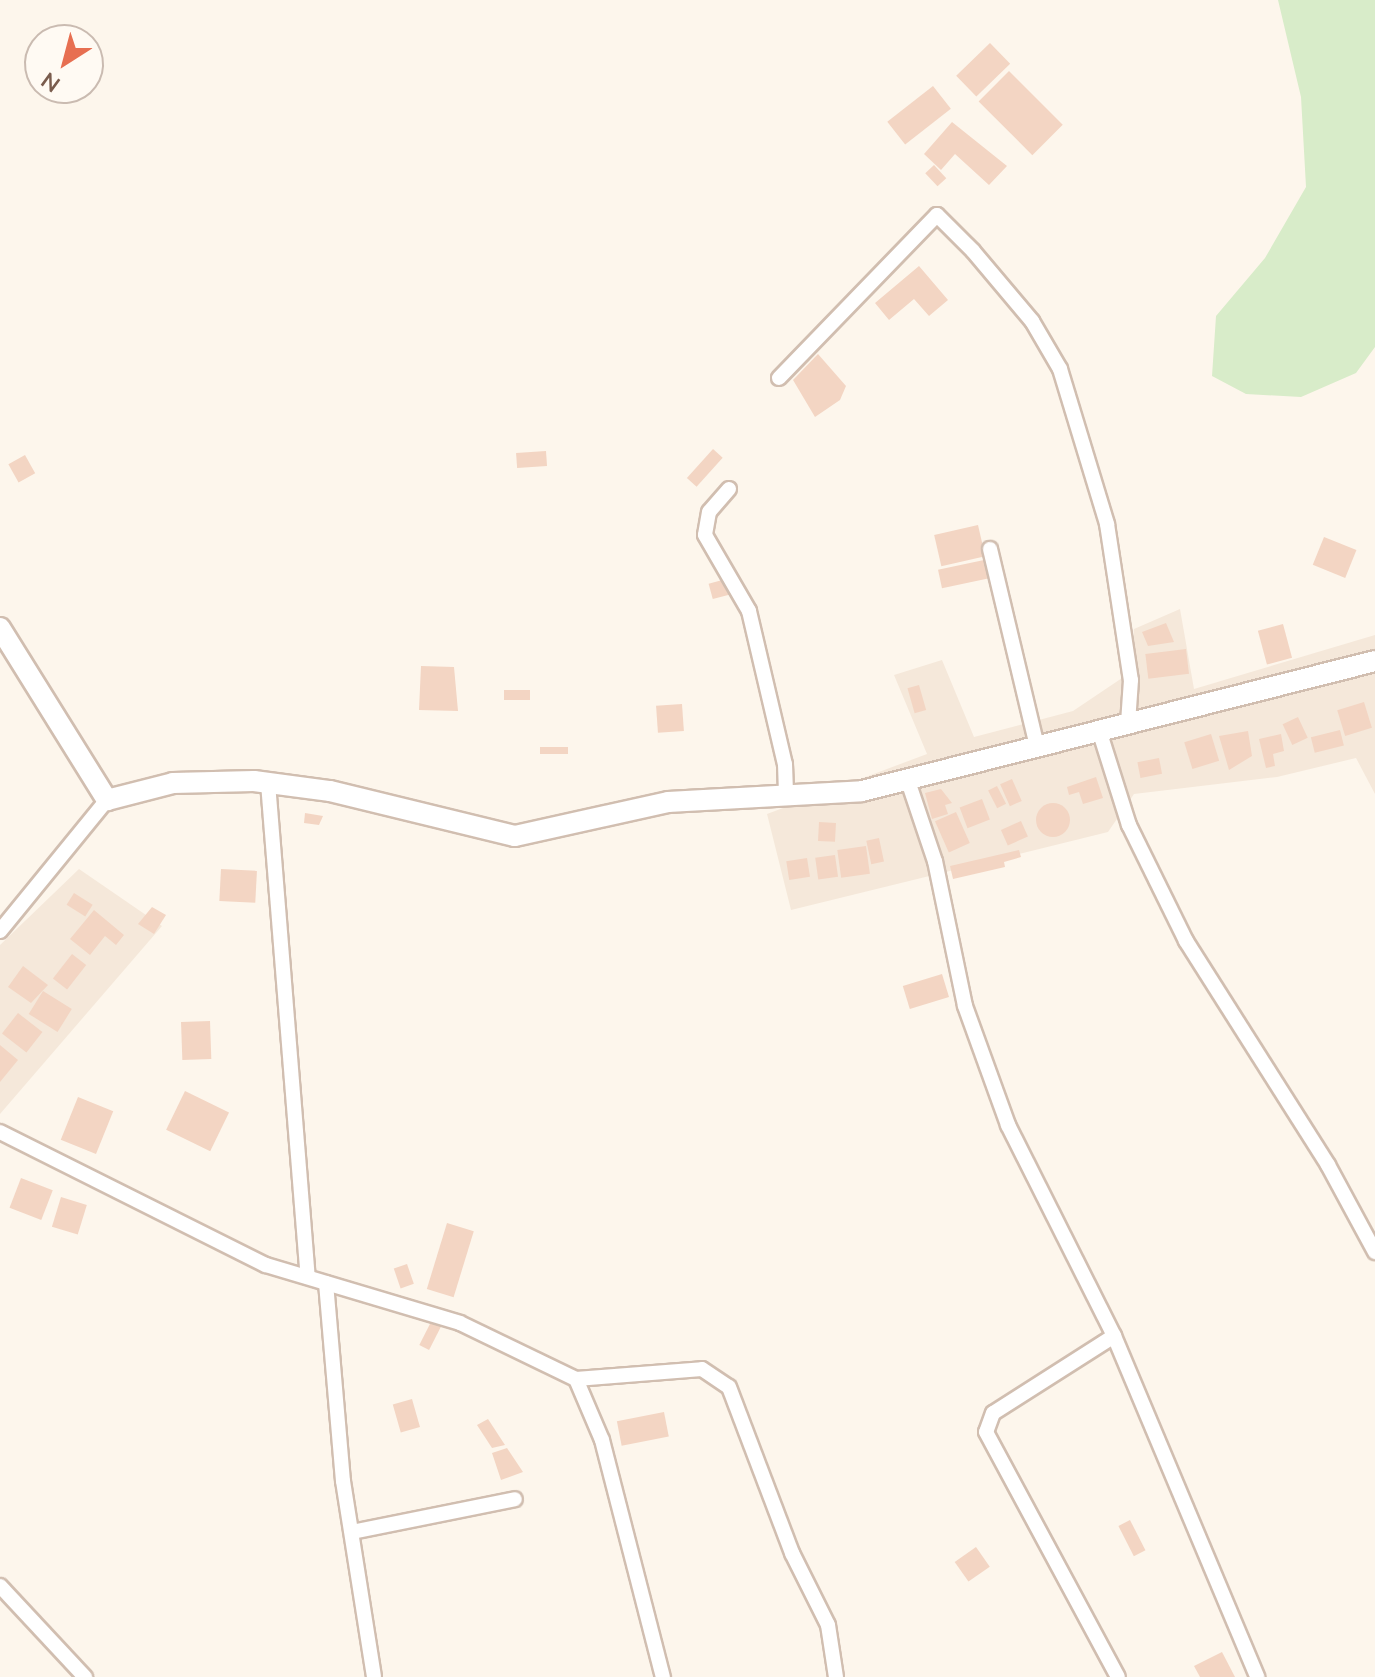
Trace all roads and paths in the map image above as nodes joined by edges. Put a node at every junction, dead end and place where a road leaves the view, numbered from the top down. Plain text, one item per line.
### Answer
1 (779, 378) dead end
2 (729, 489) dead end
3 (990, 549) dead end
4 (0, 628) edge
5 (1375, 661) edge
6 (1128, 723) junction
7 (1099, 730) junction
8 (1037, 746) junction
9 (907, 778) junction
10 (268, 783) junction
11 (786, 798) junction
12 (107, 800) junction
13 (0, 931) edge
14 (0, 1132) edge
15 (1375, 1252) edge
16 (308, 1276) junction
17 (326, 1283) junction
18 (1114, 1336) junction
19 (576, 1379) junction
20 (515, 1499) dead end
21 (352, 1532) junction
22 (0, 1586) edge
23 (85, 1677) edge
24 (374, 1677) edge
25 (663, 1677) edge
26 (836, 1677) edge
27 (1118, 1677) edge
28 (1257, 1677) edge

1 - 6 street
2 - 11 street
3 - 8 street
4 - 12 main road
5 - 6 main road
6 - 7 main road
7 - 8 main road
7 - 15 street
8 - 9 main road
9 - 11 main road
9 - 18 street
10 - 11 main road
10 - 12 main road
10 - 16 street
12 - 13 street
14 - 16 street
16 - 17 street
17 - 19 street
17 - 21 street
18 - 27 street
18 - 28 street
19 - 25 street
19 - 26 street
20 - 21 street
21 - 24 street
22 - 23 street

